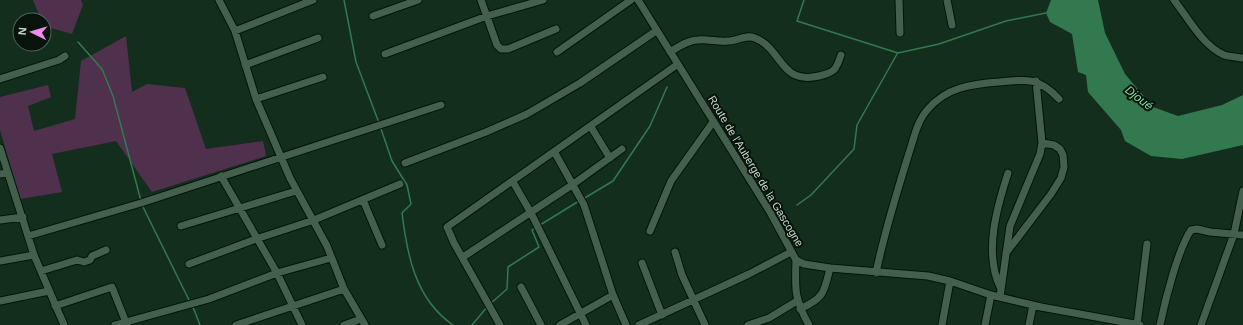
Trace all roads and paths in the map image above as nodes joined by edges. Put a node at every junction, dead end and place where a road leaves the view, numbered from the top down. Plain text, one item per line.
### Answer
1 (219, 0) edge
2 (313, 0) edge
3 (418, 0) edge
4 (481, 0) edge
5 (543, 0) edge
6 (631, 0) edge
7 (638, 0) edge
8 (900, 0) edge
9 (947, 0) edge
10 (1174, 0) edge
11 (373, 16) dead end
12 (487, 16) junction
13 (952, 25) dead end
14 (556, 29) dead end
15 (235, 31) junction
16 (656, 31) junction
17 (900, 33) dead end
18 (318, 38) dead end
19 (557, 52) dead end
20 (670, 52) junction
21 (385, 54) dead end
22 (841, 55) dead end
23 (65, 56) dead end
24 (1243, 58) edge
25 (678, 64) junction
26 (245, 65) junction
27 (323, 77) dead end
28 (0, 79) edge
29 (1036, 81) junction
30 (256, 99) junction
31 (1059, 99) dead end
32 (441, 105) dead end
33 (713, 122) junction
34 (591, 127) junction
35 (1042, 143) junction
36 (0, 148) edge
37 (622, 149) dead end
38 (555, 153) junction
39 (281, 157) junction
40 (610, 158) junction
41 (405, 163) dead end
42 (1008, 173) dead end
43 (0, 174) edge
44 (8, 174) junction
45 (222, 176) junction
46 (513, 182) junction
47 (400, 184) dead end
48 (572, 185) junction
49 (296, 191) junction
50 (1243, 191) edge
51 (363, 200) junction
52 (240, 208) junction
53 (531, 213) junction
54 (23, 217) junction
55 (0, 220) edge
56 (314, 220) junction
57 (180, 226) dead end
58 (650, 231) dead end
59 (1234, 234) junction
60 (1243, 235) edge
61 (28, 236) junction
62 (256, 239) junction
63 (1147, 244) dead end
64 (382, 245) dead end
65 (106, 250) dead end
66 (675, 252) dead end
67 (791, 252) junction
68 (1006, 254) junction
69 (34, 255) junction
70 (463, 257) junction
71 (331, 258) junction
72 (796, 260) junction
73 (0, 261) edge
74 (642, 263) dead end
75 (189, 264) dead end
76 (830, 268) junction
77 (41, 271) junction
78 (277, 273) junction
79 (876, 273) junction
80 (950, 281) junction
81 (521, 287) dead end
82 (344, 289) junction
83 (1001, 289) junction
84 (49, 291) junction
85 (613, 295) junction
86 (991, 295) junction
87 (1000, 297) junction
88 (693, 300) junction
89 (0, 301) edge
90 (797, 301) junction
91 (55, 306) junction
92 (294, 306) junction
93 (1033, 306) junction
94 (800, 309) junction
95 (580, 313) junction
96 (662, 314) junction
97 (363, 322) edge
98 (127, 323) edge
99 (64, 325) edge
100 (116, 325) edge
101 (236, 325) edge
102 (302, 325) edge
103 (344, 325) edge
104 (500, 325) edge
105 (541, 325) edge
106 (560, 325) edge
107 (586, 325) edge
108 (626, 325) edge
109 (639, 325) edge
110 (705, 325) edge
111 (748, 325) edge
112 (811, 325) edge
113 (942, 325) edge
114 (985, 325) edge
115 (1029, 325) edge
116 (1138, 325) edge
117 (1160, 325) edge
118 (1201, 325) edge

1 - 15 street
2 - 15 street
3 - 11 street
4 - 12 street
5 - 12 street
6 - 19 street
7 - 16 street, Route de l'Auberge de la Gascogne
8 - 17 street
9 - 13 street
10 - 24 street
12 - 14 street
12 - 21 street
15 - 26 street
16 - 20 street, Route de l'Auberge de la Gascogne
16 - 41 street
18 - 26 street
20 - 22 street
20 - 25 street, Route de l'Auberge de la Gascogne
23 - 28 street
25 - 33 street, Route de l'Auberge de la Gascogne
25 - 34 street
26 - 30 street
27 - 30 street
29 - 31 street
29 - 35 street
29 - 79 street
30 - 39 street
32 - 39 street
33 - 58 street
33 - 67 street, Route de l'Auberge de la Gascogne
34 - 38 street
34 - 40 street
35 - 68 street
35 - 68 street
36 - 44 street
37 - 40 street
38 - 46 street
38 - 48 street
39 - 45 street
39 - 49 street
40 - 48 street
42 - 83 street
43 - 44 street
44 - 54 street
45 - 52 street
45 - 61 street
46 - 53 street
46 - 70 street
47 - 51 street
48 - 53 street
48 - 85 street
49 - 52 street
49 - 56 street
50 - 59 street
51 - 56 street
51 - 64 street
52 - 57 street
52 - 62 street
53 - 70 street
53 - 95 street
54 - 55 street
54 - 61 street
56 - 62 street
56 - 71 street
59 - 60 street
59 - 117 street
59 - 118 street
61 - 69 street
62 - 75 street
62 - 78 street
63 - 116 street
65 - 77 street
66 - 88 street
67 - 72 street, Route de l'Auberge de la Gascogne
67 - 88 street
68 - 83 street
69 - 73 street
69 - 77 street
70 - 104 street
71 - 78 street
71 - 82 street
72 - 76 street, Route de l'Auberge de la Gascogne
72 - 90 street
74 - 96 street
76 - 79 street, Route de l'Auberge de la Gascogne
76 - 94 street
77 - 84 street
78 - 92 street
78 - 98 street
79 - 80 street, Route de l'Auberge de la Gascogne
80 - 86 street, Route de l'Auberge de la Gascogne
80 - 113 street
81 - 105 street
82 - 92 street
82 - 97 street
83 - 87 street
84 - 89 street
84 - 91 street
85 - 95 street
85 - 108 street
86 - 87 street, Route de l'Auberge de la Gascogne
86 - 114 street
87 - 93 street, Route de l'Auberge de la Gascogne
88 - 96 street
88 - 110 street
90 - 94 street
90 - 111 street
91 - 98 street
91 - 99 street
92 - 101 street
92 - 102 street
93 - 115 street
93 - 116 street, Route de l'Auberge de la Gascogne
94 - 112 street
95 - 106 street
95 - 107 street
96 - 109 street
97 - 103 street
98 - 100 street

